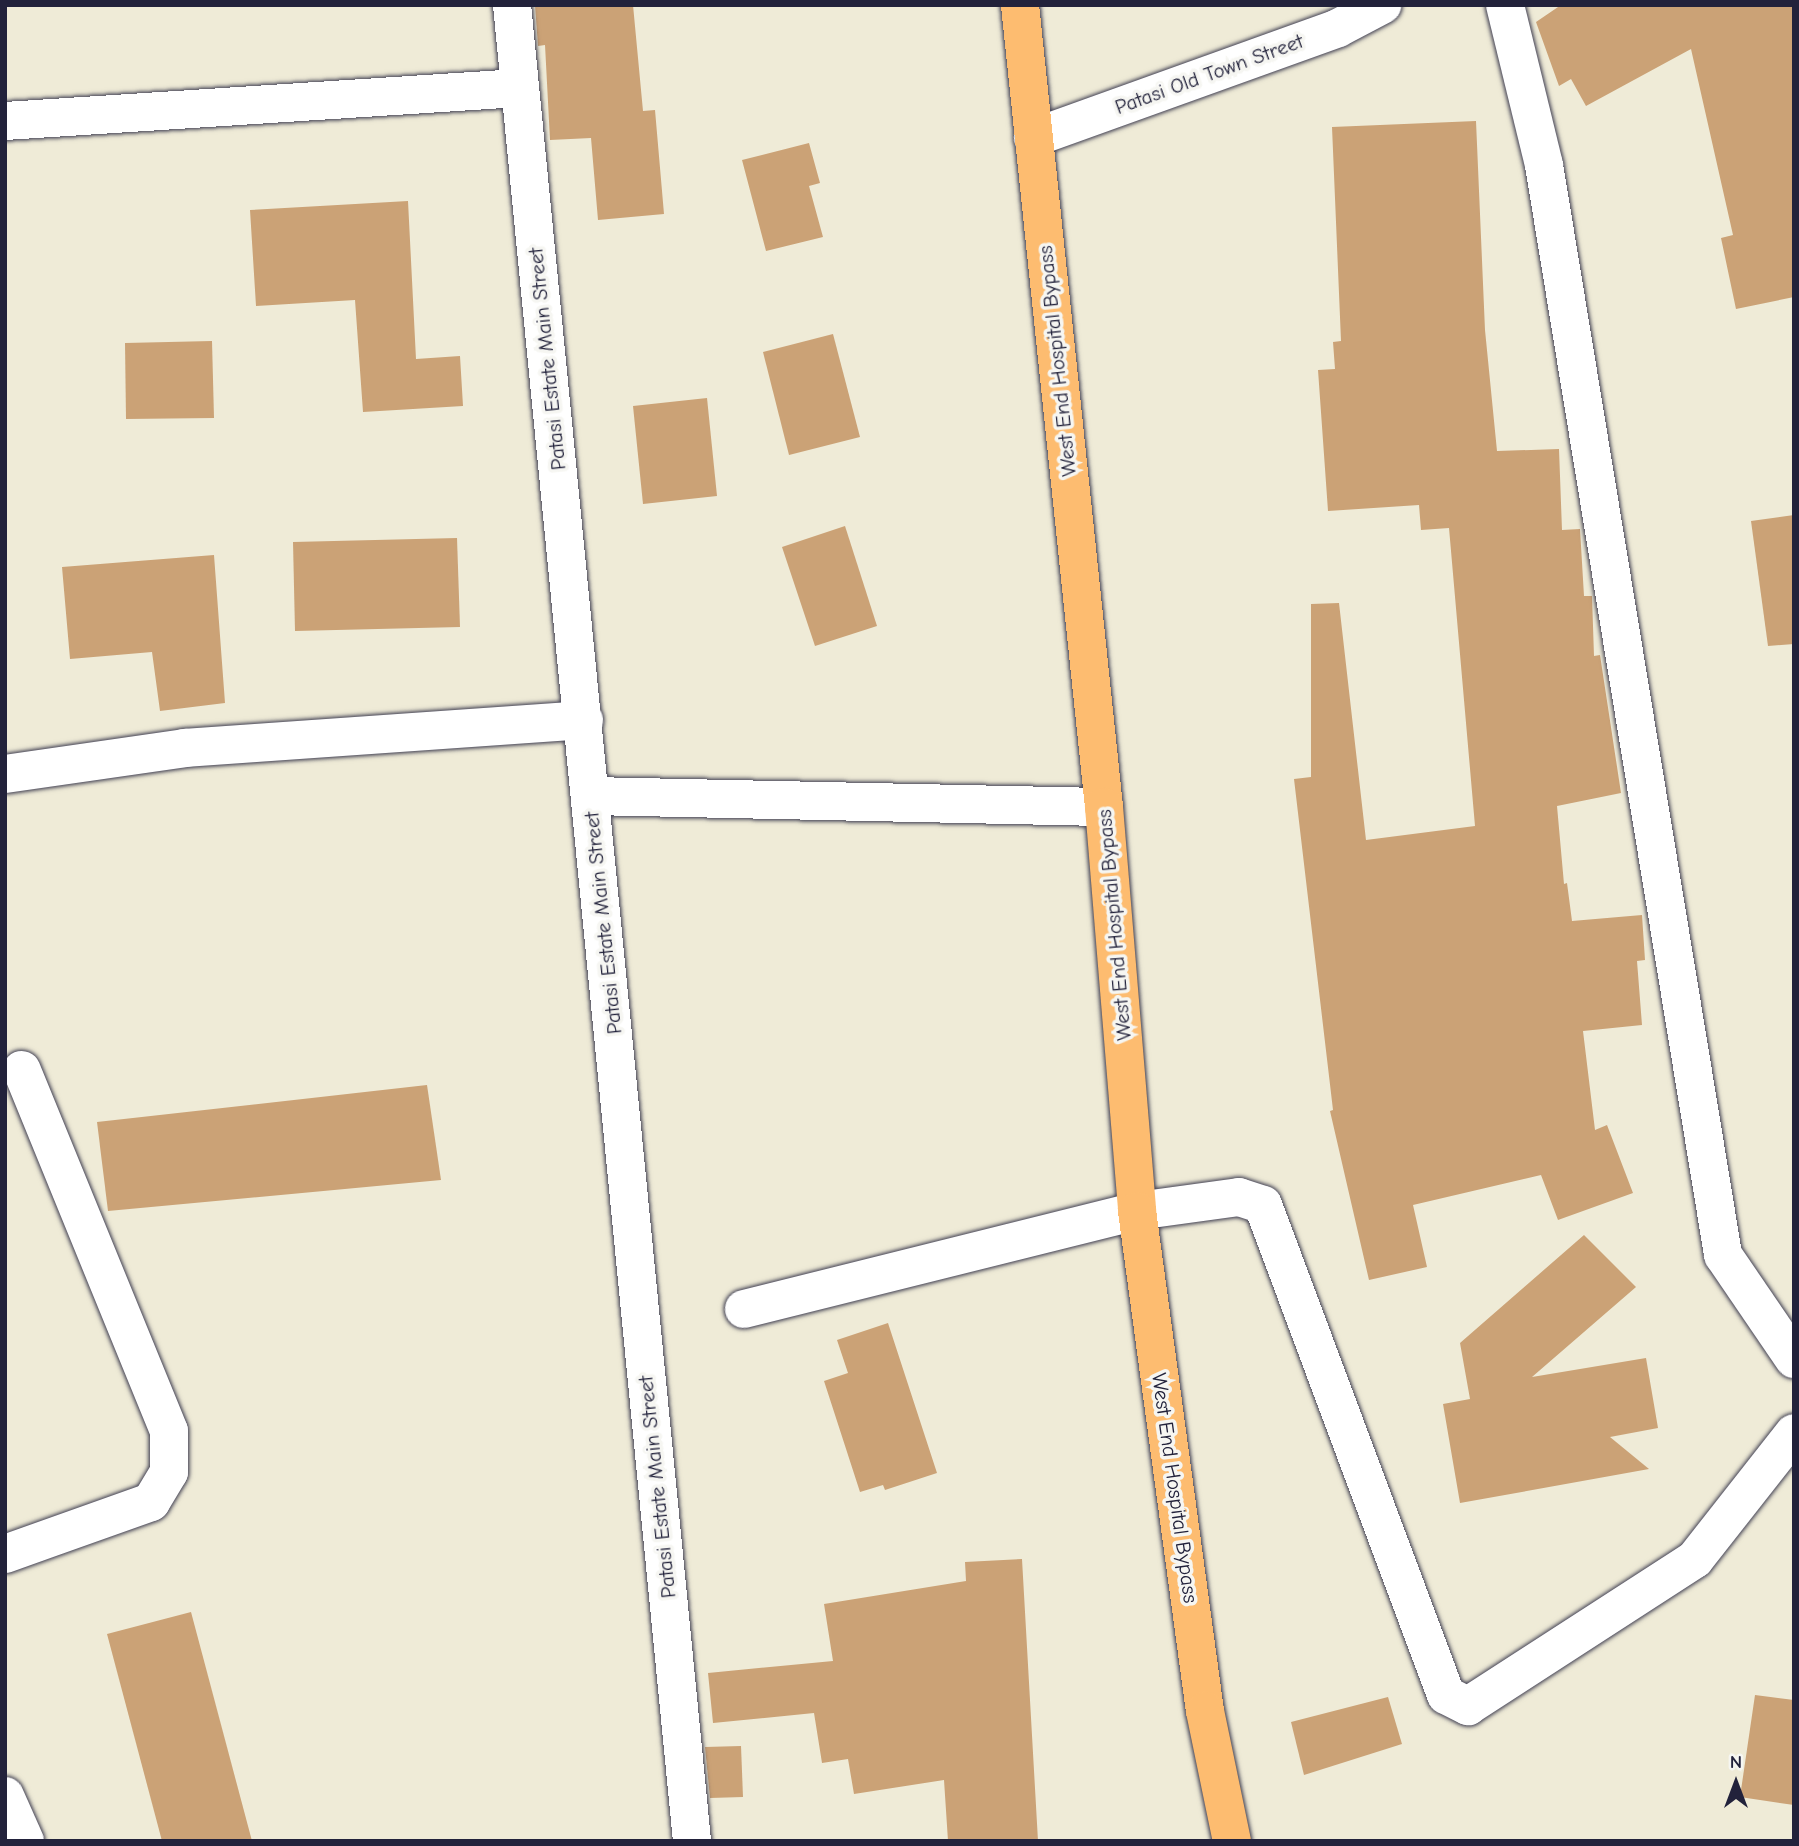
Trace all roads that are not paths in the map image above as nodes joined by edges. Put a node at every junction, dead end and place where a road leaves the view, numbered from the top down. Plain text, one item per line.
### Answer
1 (512, 5) edge
2 (1020, 5) edge
3 (1382, 5) edge
4 (1504, 5) edge
5 (520, 88) junction
6 (5, 121) edge
7 (1033, 138) junction
8 (584, 720) junction
9 (5, 774) edge
10 (590, 796) junction
11 (1104, 807) junction
12 (22, 1070) dead end
13 (1137, 1211) junction
14 (744, 1309) dead end
15 (1794, 1359) edge
16 (1794, 1433) edge
17 (5, 1554) edge
18 (5, 1797) edge
19 (25, 1841) edge
20 (692, 1841) edge
21 (1232, 1841) edge

1 - 5 street, Patasi Estate Main Street
2 - 7 highway, West End Hospital Bypass
3 - 7 street, Patasi Old Town Street
4 - 15 street
5 - 6 street
5 - 8 street, Patasi Estate Main Street
7 - 11 highway, West End Hospital Bypass
8 - 9 street
8 - 10 street, Patasi Estate Main Street
10 - 11 street
10 - 20 street, Patasi Estate Main Street
11 - 13 highway, West End Hospital Bypass
12 - 17 street
13 - 14 street
13 - 16 street
13 - 21 highway, West End Hospital Bypass
18 - 19 street

